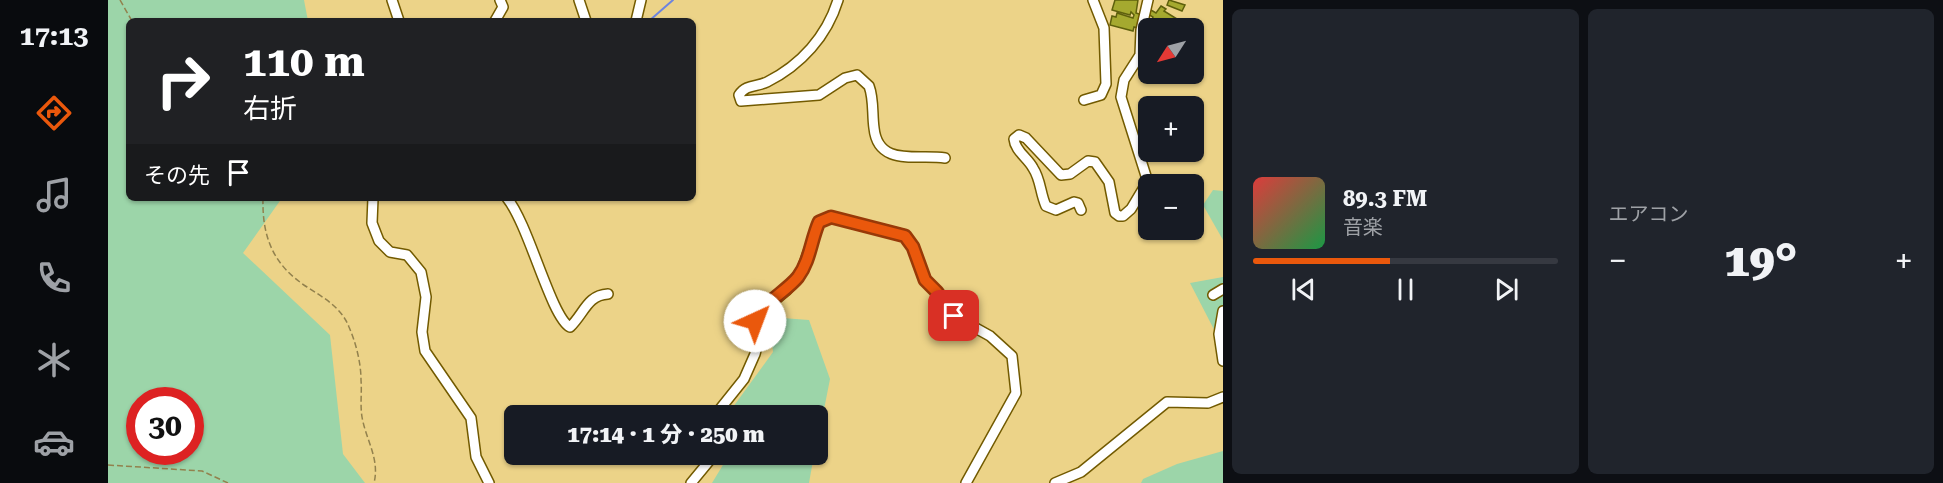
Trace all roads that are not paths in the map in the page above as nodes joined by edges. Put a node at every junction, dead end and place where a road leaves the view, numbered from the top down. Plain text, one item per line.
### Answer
1 (392, 0) edge
2 (501, 0) edge
3 (579, 0) edge
4 (641, 0) edge
5 (838, 0) edge
6 (1093, 0) edge
7 (1148, 0) edge
8 (398, 18) edge
9 (497, 18) edge
10 (585, 18) edge
11 (637, 18) edge
12 (1084, 100) dead end
13 (945, 158) dead end
14 (374, 201) edge
15 (509, 201) edge
16 (1081, 210) dead end
17 (1223, 289) edge
18 (608, 294) dead end
19 (1213, 295) dead end
20 (1223, 311) edge
21 (1223, 362) edge
22 (1223, 397) edge
23 (723, 405) edge
24 (706, 465) edge
25 (489, 483) edge
26 (691, 483) edge
27 (966, 483) edge
28 (1055, 483) edge

1 - 8 street
2 - 9 street
3 - 10 street
4 - 11 street
5 - 13 street
6 - 12 street
7 - 16 street
14 - 25 street
15 - 18 street
17 - 19 street
20 - 21 street
22 - 28 street
23 - 27 street
24 - 26 street

